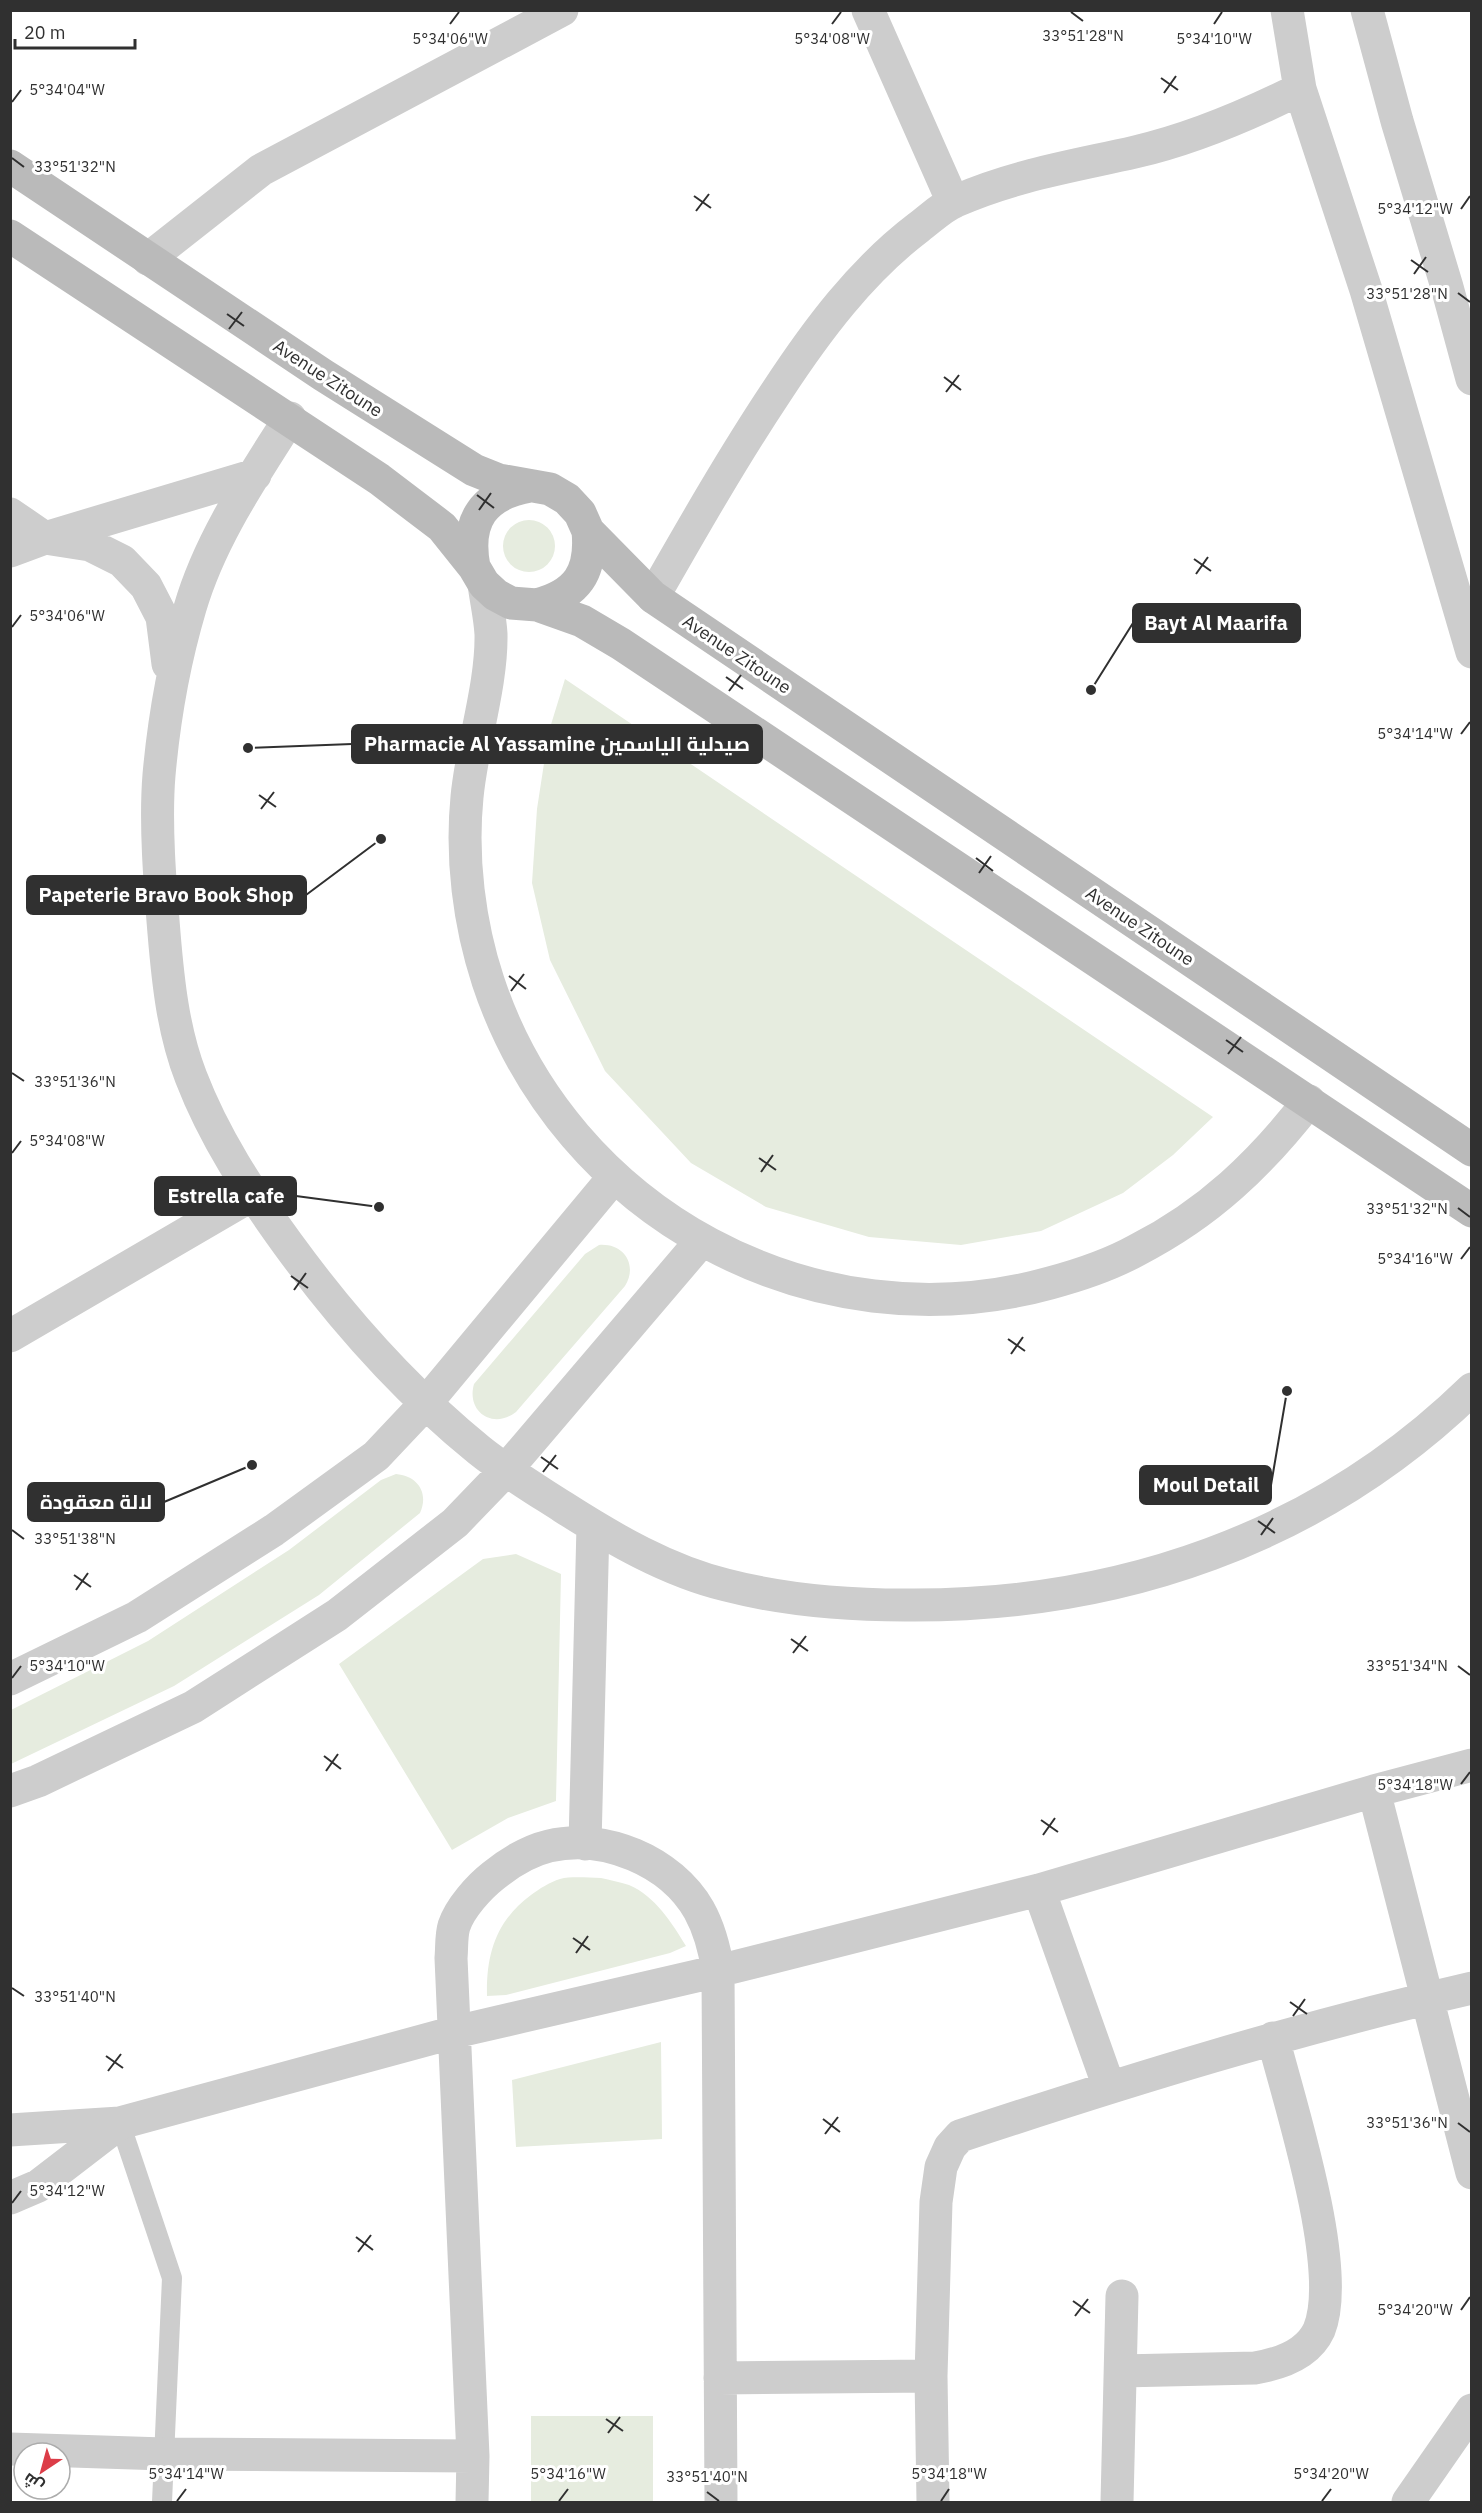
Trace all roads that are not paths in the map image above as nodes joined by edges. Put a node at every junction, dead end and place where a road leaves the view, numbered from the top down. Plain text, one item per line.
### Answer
1 (562, 10) edge
2 (868, 10) edge
3 (1287, 10) edge
4 (1367, 10) edge
5 (1300, 89) junction
6 (10, 166) edge
7 (953, 202) junction
8 (10, 236) edge
9 (148, 259) junction
10 (1472, 379) edge
11 (290, 418) junction
12 (255, 475) junction
13 (530, 486) junction
14 (10, 514) edge
15 (588, 531) junction
16 (45, 538) junction
17 (10, 551) edge
18 (479, 575) junction
19 (653, 597) junction
20 (532, 605) junction
21 (1472, 652) edge
22 (489, 666) junction
23 (169, 694) junction
24 (1309, 1101) junction
25 (1472, 1149) edge
26 (614, 1177) junction
27 (252, 1195) junction
28 (1472, 1211) edge
29 (702, 1240) junction
30 (10, 1336) edge
31 (1472, 1389) edge
32 (426, 1403) junction
33 (506, 1470) junction
34 (593, 1526) junction
35 (10, 1679) edge
36 (1472, 1766) edge
37 (10, 1791) edge
38 (1374, 1791) junction
39 (585, 1844) junction
40 (1039, 1890) junction
41 (718, 1971) junction
42 (1472, 1988) edge
43 (1427, 1998) junction
44 (455, 2032) junction
45 (1273, 2038) junction
46 (1108, 2087) junction
47 (120, 2123) junction
48 (10, 2130) edge
49 (1472, 2173) edge
50 (10, 2198) edge
51 (1122, 2296) dead end
52 (1121, 2371) junction
53 (931, 2376) junction
54 (720, 2378) junction
55 (1472, 2410) edge
56 (10, 2450) edge
57 (164, 2454) junction
58 (472, 2456) junction
59 (162, 2502) edge
60 (472, 2502) edge
61 (721, 2502) edge
62 (933, 2502) edge
63 (1117, 2502) edge
64 (1408, 2502) edge

1 - 9 street
2 - 7 street
3 - 5 street
4 - 10 street
5 - 7 street
5 - 21 street
6 - 9 main road, Avenue Zitoune
7 - 19 street
8 - 11 main road
9 - 13 main road, Avenue Zitoune
11 - 12 street
11 - 18 main road
12 - 16 street
12 - 23 street
13 - 15 main road, Avenue Zitoune
13 - 18 main road
14 - 16 street
15 - 19 main road, Avenue Zitoune
15 - 20 main road
16 - 17 street
16 - 23 street
18 - 20 main road
18 - 22 street
19 - 25 main road, Avenue Zitoune
20 - 22 street
20 - 24 main road
22 - 26 street
23 - 27 street
24 - 28 main road
24 - 29 street
26 - 29 street
26 - 32 street
27 - 30 street
27 - 32 street
29 - 33 street
31 - 34 street
32 - 33 street
32 - 35 street
33 - 34 street
33 - 37 street
34 - 39 street
36 - 38 street
38 - 40 street
38 - 43 street
39 - 41 street
39 - 44 street
40 - 41 street
40 - 46 street
41 - 44 street
41 - 54 street
42 - 43 street
43 - 45 street
43 - 49 street
44 - 47 street
44 - 58 street
45 - 46 street
45 - 52 street
46 - 53 street
47 - 48 street
47 - 50 street
47 - 57 lane
51 - 52 street
52 - 63 street
53 - 54 street
53 - 62 street
54 - 61 street
55 - 64 street
56 - 57 street
57 - 58 street
57 - 59 lane
58 - 60 street

